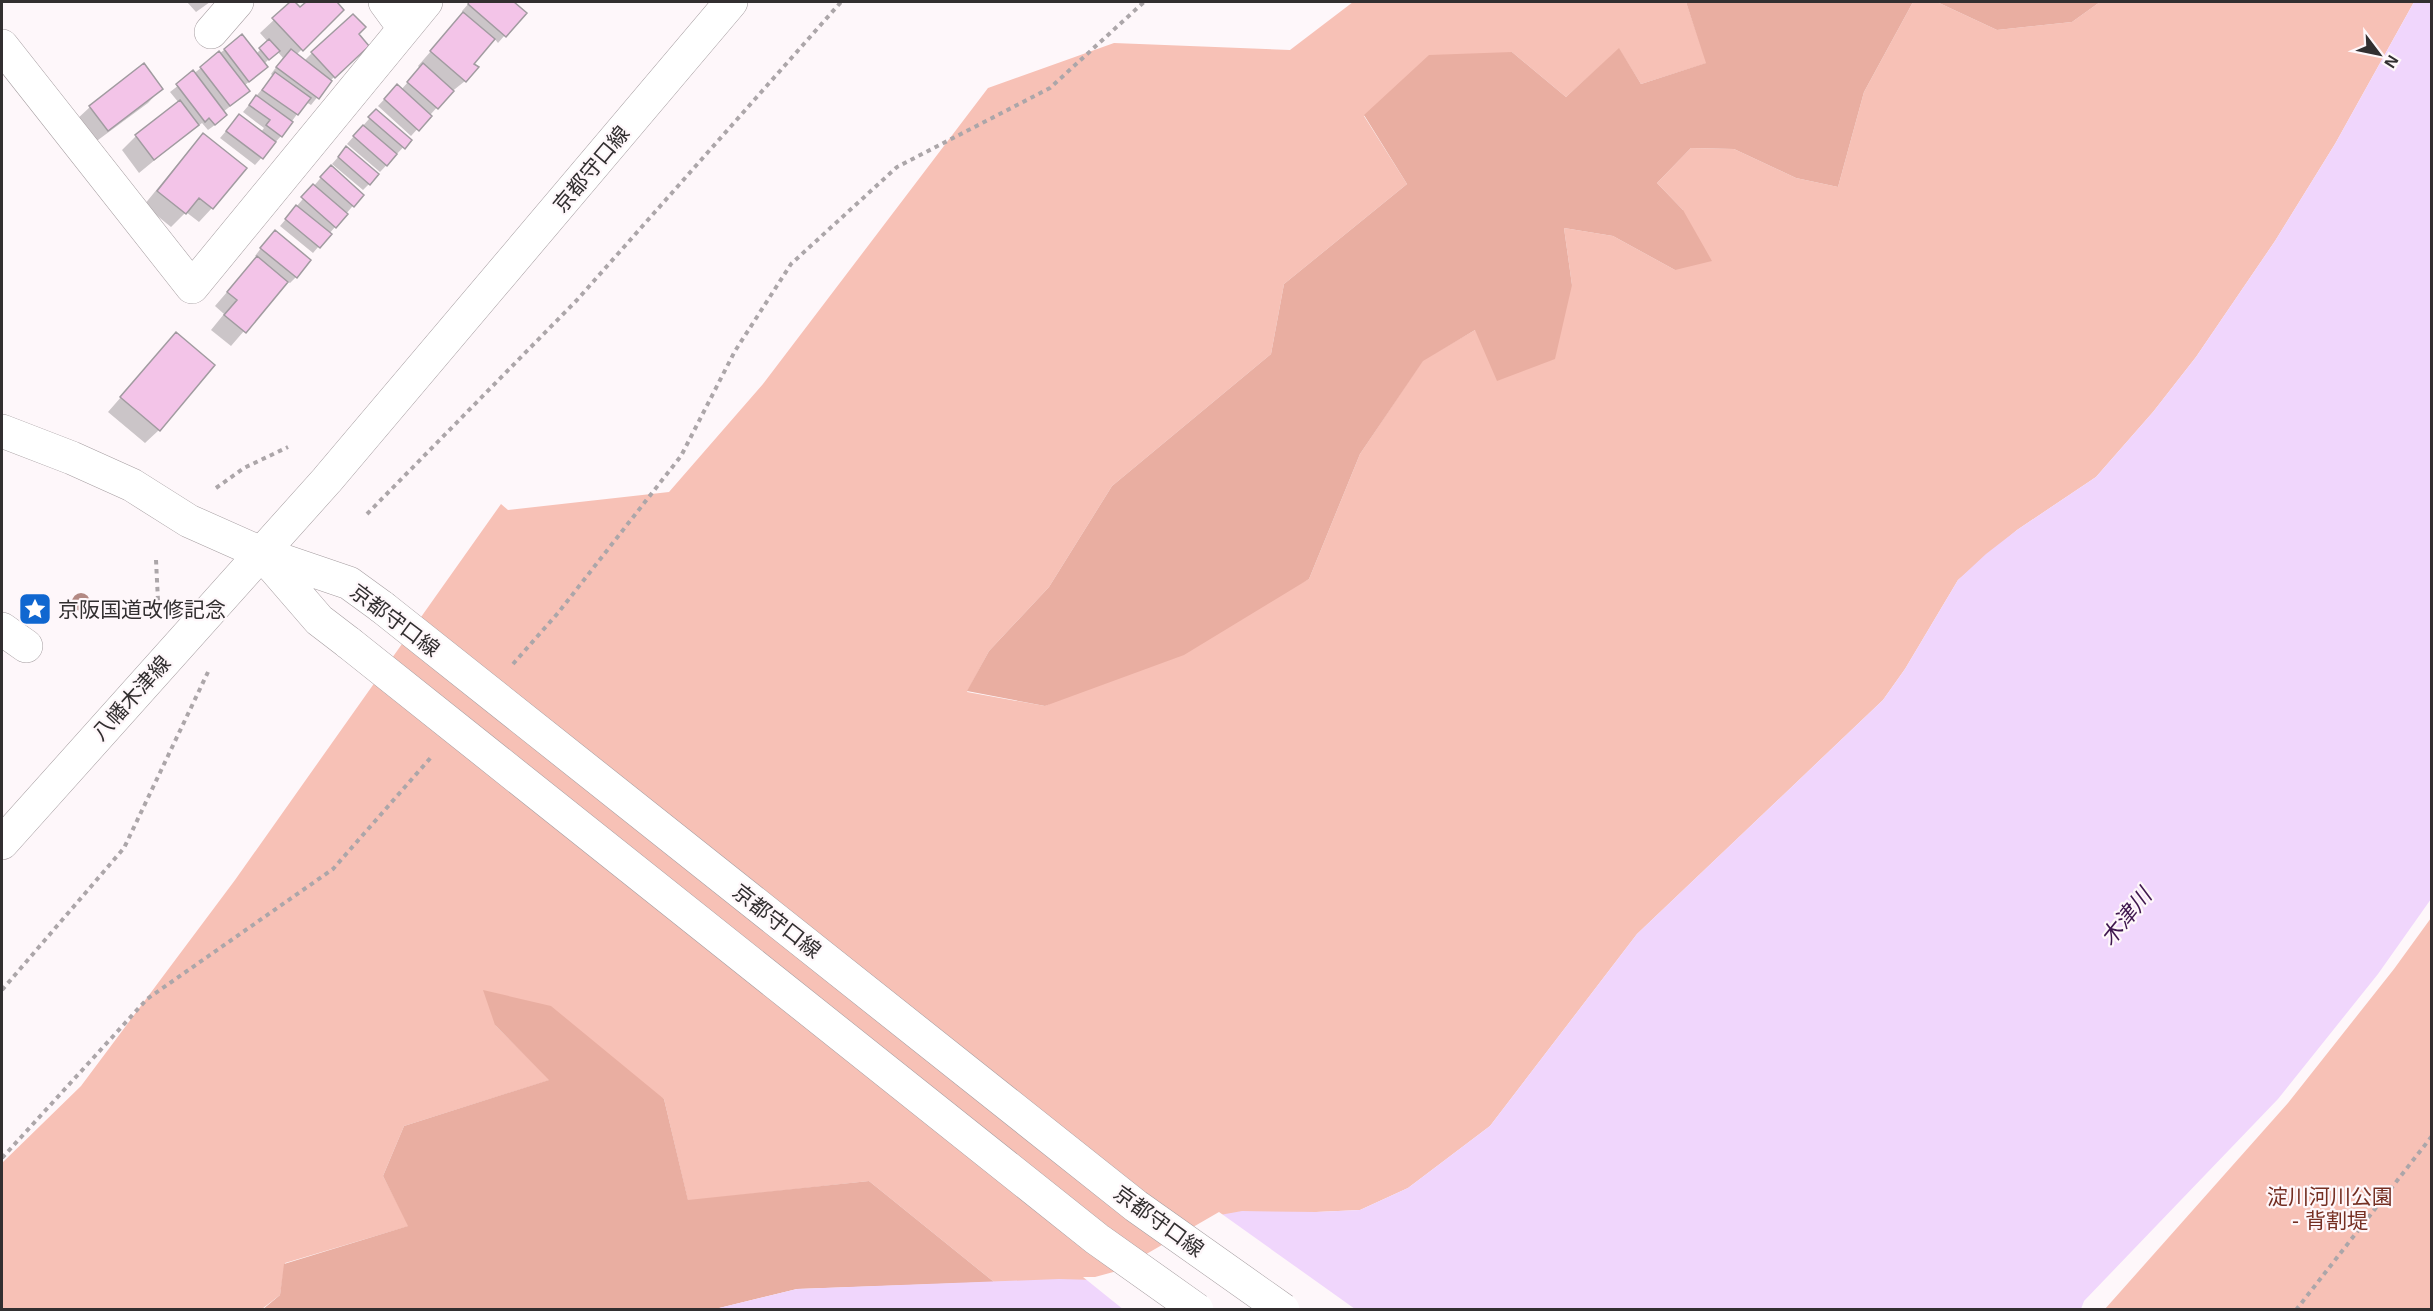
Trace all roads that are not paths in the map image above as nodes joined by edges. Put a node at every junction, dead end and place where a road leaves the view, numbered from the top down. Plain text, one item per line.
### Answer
1 (237, 2) edge
2 (384, 2) edge
3 (426, 2) edge
4 (731, 2) edge
5 (404, 28) junction
6 (211, 32) dead end
7 (2, 46) edge
8 (2, 431) edge
9 (261, 553) junction
10 (2, 843) edge
11 (1197, 1310) edge
12 (1283, 1310) edge

1 - 6 main road
2 - 5 main road
3 - 5 main road
4 - 9 main road, 京都守口線
5 - 7 main road
8 - 9 main road
9 - 10 main road, 八幡木津線
9 - 11 main road, bridge
9 - 12 main road, 京都守口線, bridge

